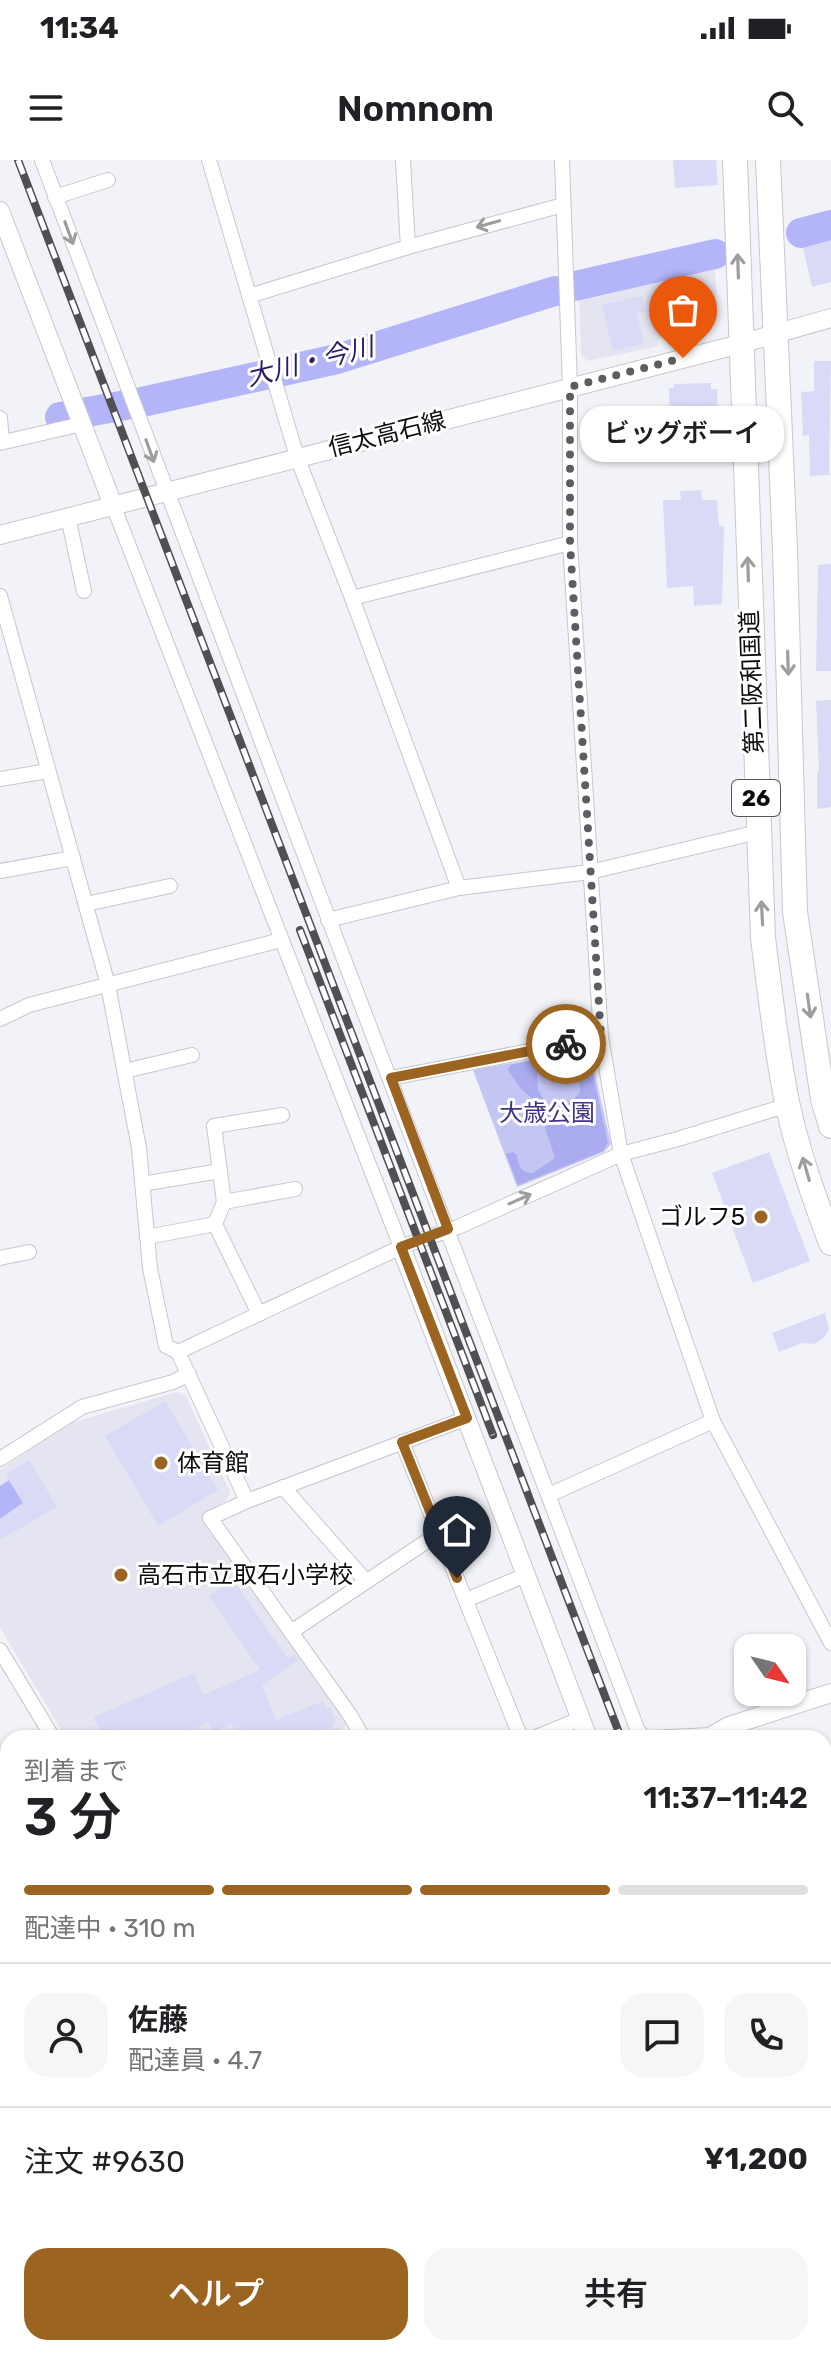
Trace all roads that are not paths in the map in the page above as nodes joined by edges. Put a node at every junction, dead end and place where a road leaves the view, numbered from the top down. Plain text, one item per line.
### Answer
1 (42, 160) edge
2 (209, 160) edge
3 (403, 160) edge
4 (562, 160) edge
5 (735, 160) edge
6 (768, 160) edge
7 (108, 180) dead end
8 (55, 197) junction
9 (563, 205) junction
10 (0, 211) edge
11 (408, 247) junction
12 (249, 296) junction
13 (831, 318) edge
14 (775, 333) junction
15 (740, 344) junction
16 (570, 387) junction
17 (79, 416) junction
18 (0, 418) edge
19 (1, 443) edge
20 (297, 457) junction
21 (165, 492) junction
22 (113, 505) junction
23 (68, 517) junction
24 (0, 535) edge
25 (570, 543) junction
26 (84, 591) dead end
27 (0, 596) edge
28 (352, 598) junction
29 (7, 648) edge
30 (48, 771) junction
31 (0, 779) edge
32 (758, 832) junction
33 (73, 858) junction
34 (0, 871) edge
35 (590, 872) junction
36 (170, 886) dead end
37 (459, 888) junction
38 (86, 904) junction
39 (328, 920) junction
40 (281, 940) junction
41 (108, 985) junction
42 (0, 1019) edge
43 (601, 1037) junction
44 (192, 1055) dead end
45 (125, 1071) junction
46 (391, 1078) junction
47 (827, 1098) edge
48 (788, 1105) junction
49 (282, 1115) dead end
50 (831, 1126) edge
51 (621, 1154) junction
52 (220, 1171) junction
53 (142, 1184) junction
54 (295, 1189) dead end
55 (224, 1202) junction
56 (215, 1224) junction
57 (448, 1229) junction
58 (147, 1237) junction
59 (831, 1243) edge
60 (401, 1247) junction
61 (29, 1252) dead end
62 (0, 1258) edge
63 (259, 1314) junction
64 (178, 1352) junction
65 (189, 1374) junction
66 (467, 1418) junction
67 (713, 1421) junction
68 (402, 1442) junction
69 (0, 1459) edge
70 (283, 1487) junction
71 (549, 1495) junction
72 (247, 1501) junction
73 (439, 1533) junction
74 (526, 1575) junction
75 (365, 1580) junction
76 (466, 1600) junction
77 (291, 1632) junction
78 (831, 1643) edge
79 (0, 1650) edge
80 (831, 1693) edge
81 (580, 1719) junction
82 (48, 1730) edge
83 (358, 1730) edge
84 (518, 1730) edge
85 (553, 1730) edge
86 (585, 1730) edge
87 (638, 1730) edge
88 (722, 1730) edge

1 - 8 street
2 - 12 street
3 - 11 street
4 - 9 street
15 -> 5 highway, 第二阪和国道 / 26
6 - 14 highway, 第二阪和国道 / 26
7 - 8 street
8 -> 21 street
9 -> 11 street
9 - 16 street
10 - 17 street
11 - 12 street
12 - 20 street
13 - 14 street, 信太高石線
14 - 15 street, 信太高石線
14 -> 47 highway, 第二阪和国道 / 26
15 - 16 street, 信太高石線
32 -> 15 highway, 第二阪和国道 / 26
16 - 20 street, 信太高石線
16 - 25 street
17 - 19 street
17 - 22 street
18 - 19 street
20 - 21 street, 信太高石線
20 - 28 street
21 - 22 street, 信太高石線
21 - 39 street
22 - 23 street, 信太高石線
22 - 40 street
23 - 24 street, 信太高石線
23 - 26 street
25 - 28 street
25 - 35 street
27 - 29 street
28 - 37 street
29 - 30 street
30 - 31 street
30 - 33 street
32 - 35 street
48 -> 32 highway, 第二阪和国道 / 26
33 - 34 street
33 - 38 street
35 - 37 street
35 - 43 street
36 - 38 street
37 - 39 street
38 - 41 street
39 - 46 street
40 - 41 street
40 - 60 street
41 - 42 street
41 - 45 street
43 - 46 street
43 - 51 street
44 - 45 street
45 - 53 street
46 - 57 street
47 - 50 highway, 第二阪和国道 / 26
48 - 51 street
59 -> 48 highway, 第二阪和国道 / 26
49 - 52 street
57 -> 51 street
51 - 67 street
52 - 53 street
52 - 55 street
53 - 58 street
54 - 55 street
55 - 56 street
56 - 58 street
56 - 63 street
57 - 60 street
57 - 71 street
58 - 64 street
60 - 63 street
60 - 66 street
61 - 62 street
63 - 64 street
64 - 65 street
65 - 69 street
65 - 72 street
66 - 68 street
66 - 74 street
67 - 71 street
67 - 78 street
68 - 70 street
68 - 73 street
70 - 72 street
70 - 75 street
71 - 87 street
72 - 77 street
73 - 75 street
73 - 76 street
74 - 76 street
74 - 81 street
75 - 77 street
76 - 84 street
77 - 83 street
79 - 82 street
80 - 88 street
81 - 85 street
81 - 86 street

